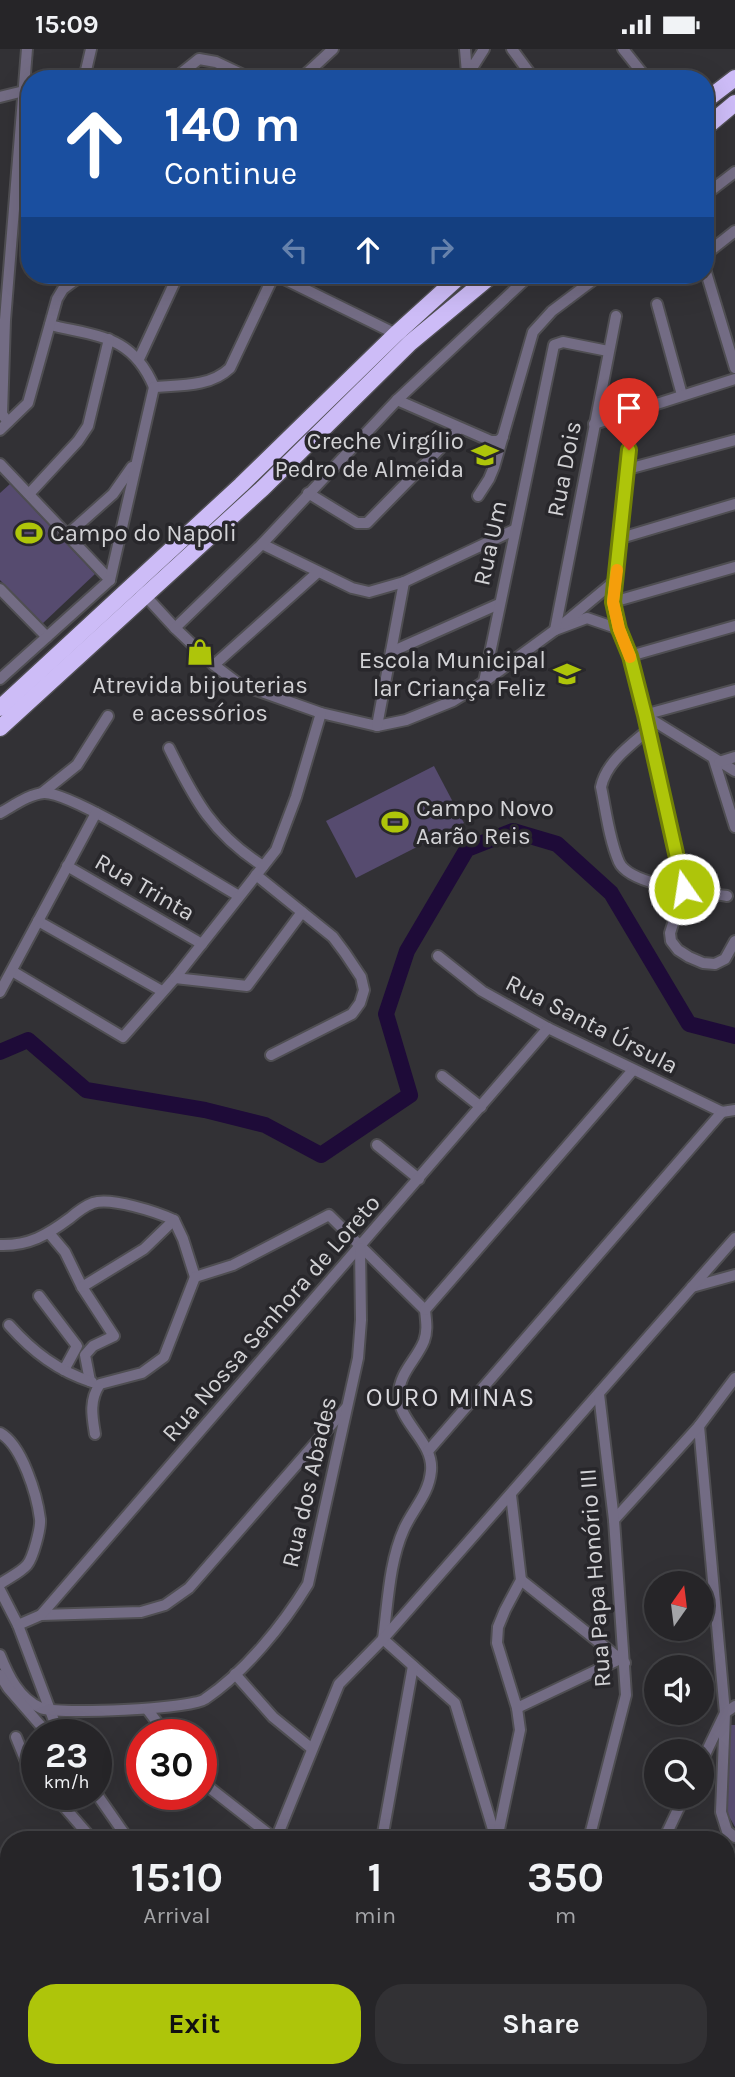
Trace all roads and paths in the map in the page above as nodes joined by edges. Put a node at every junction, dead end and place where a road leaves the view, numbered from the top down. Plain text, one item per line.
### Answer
1 (27, 49) edge
2 (92, 49) edge
3 (332, 49) edge
4 (465, 49) edge
5 (484, 49) edge
6 (512, 49) edge
7 (623, 49) edge
8 (197, 54) edge
9 (26, 70) edge
10 (86, 70) edge
11 (182, 70) edge
12 (233, 70) edge
13 (310, 70) edge
14 (466, 70) edge
15 (470, 70) edge
16 (527, 70) edge
17 (640, 70) edge
18 (735, 78) edge
19 (21, 92) edge
20 (714, 94) edge
21 (0, 97) edge
22 (735, 103) edge
23 (714, 120) edge
24 (21, 124) edge
25 (735, 173) edge
26 (714, 188) edge
27 (735, 231) edge
28 (714, 248) edge
29 (70, 284) edge
30 (174, 284) edge
31 (271, 284) edge
32 (293, 284) edge
33 (451, 284) edge
34 (481, 284) edge
35 (520, 284) edge
36 (588, 284) edge
37 (710, 284) edge
38 (657, 305) dead end
39 (616, 316) dead end
40 (3, 319) edge
41 (50, 325) junction
42 (396, 334) junction
43 (109, 339) junction
44 (608, 351) junction
45 (139, 359) junction
46 (735, 368) edge
47 (735, 379) edge
48 (154, 387) junction
49 (682, 395) junction
50 (397, 400) junction
51 (631, 411) junction
52 (594, 424) junction
53 (4, 426) edge
54 (459, 429) junction
55 (503, 437) junction
56 (735, 440) edge
57 (137, 458) junction
58 (0, 464) edge
59 (628, 469) junction
60 (308, 493) junction
61 (29, 494) junction
62 (478, 496) dead end
63 (735, 504) edge
64 (514, 530) junction
65 (67, 535) junction
66 (621, 538) junction
67 (261, 544) junction
68 (735, 567) edge
69 (318, 572) junction
70 (110, 580) junction
71 (615, 580) junction
72 (404, 582) junction
73 (133, 585) junction
74 (3, 596) edge
75 (146, 596) junction
76 (613, 602) junction
77 (499, 604) junction
78 (735, 626) edge
79 (175, 628) junction
80 (619, 629) junction
81 (555, 630) junction
82 (47, 637) junction
83 (391, 652) junction
84 (630, 656) junction
85 (214, 665) junction
86 (0, 679) edge
87 (484, 682) junction
88 (735, 690) edge
89 (0, 708) edge
90 (321, 713) junction
91 (645, 715) junction
92 (108, 716) dead end
93 (377, 726) junction
94 (0, 727) edge
95 (647, 731) junction
96 (169, 748) dead end
97 (735, 757) edge
98 (717, 761) junction
99 (735, 771) edge
100 (42, 793) junction
101 (0, 813) edge
102 (96, 813) junction
103 (735, 827) edge
104 (68, 866) junction
105 (259, 871) junction
106 (684, 889) junction
107 (239, 896) junction
108 (727, 896) dead end
109 (302, 912) junction
110 (38, 921) junction
111 (735, 941) edge
112 (202, 944) junction
113 (438, 956) dead end
114 (12, 971) junction
115 (175, 978) junction
116 (162, 991) junction
117 (0, 992) edge
118 (548, 1028) junction
119 (271, 1055) dead end
120 (633, 1070) junction
121 (442, 1076) dead end
122 (481, 1107) junction
123 (735, 1110) edge
124 (722, 1112) junction
125 (377, 1145) dead end
126 (419, 1179) junction
127 (174, 1220) junction
128 (49, 1233) junction
129 (735, 1238) edge
130 (0, 1245) edge
131 (360, 1248) junction
132 (735, 1275) edge
133 (195, 1277) junction
134 (82, 1287) junction
135 (692, 1287) junction
136 (39, 1297) dead end
137 (425, 1310) junction
138 (9, 1325) dead end
139 (64, 1370) junction
140 (735, 1378) edge
141 (95, 1382) junction
142 (599, 1394) junction
143 (347, 1406) junction
144 (699, 1426) junction
145 (0, 1433) edge
146 (95, 1434) dead end
147 (428, 1451) junction
148 (511, 1495) junction
149 (614, 1520) junction
150 (521, 1580) junction
151 (0, 1584) edge
152 (0, 1590) edge
153 (41, 1615) junction
154 (18, 1625) junction
155 (383, 1639) junction
156 (0, 1655) edge
157 (622, 1662) junction
158 (413, 1666) junction
159 (235, 1674) junction
160 (1, 1679) edge
161 (735, 1706) edge
162 (517, 1708) junction
163 (147, 1709) junction
164 (51, 1711) junction
165 (725, 1713) junction
166 (35, 1719) edge
167 (54, 1719) edge
168 (155, 1719) edge
169 (16, 1737) dead end
170 (713, 1739) edge
171 (311, 1748) junction
172 (21, 1749) edge
173 (217, 1794) edge
174 (678, 1809) edge
175 (67, 1810) edge
176 (108, 1810) edge
177 (85, 1831) edge
178 (122, 1831) edge
179 (265, 1831) edge
180 (278, 1831) edge
181 (383, 1831) edge
182 (494, 1831) edge
183 (498, 1831) edge
184 (591, 1831) edge
185 (668, 1831) edge
186 (727, 1831) edge

1 - 9 street
2 - 10 street
3 - 13 street
4 - 14 street
5 - 15 street
6 - 16 street
7 - 17 street
8 - 11 street
8 - 12 street
18 - 20 highway
19 - 21 street
22 - 23 highway
24 - 40 street
25 - 26 street
27 - 28 street
29 - 41 street
30 - 45 street
31 - 48 street
32 - 42 street
33 - 42 highway
34 - 75 highway
35 - 50 street
36 - 55 street
37 - 46 street
38 - 49 street
39 - 44 street, Rua Dois
40 - 53 street
41 - 43 street
41 - 53 street
42 - 73 highway
43 - 45 street
43 - 61 street
44 - 52 street, Rua Dois
44 - 64 street, Rua Um
45 - 48 street
47 - 49 street
48 - 57 street
49 - 51 street
50 - 54 street
50 - 60 street
51 - 52 street
51 - 59 street
52 - 81 street, Rua Dois
54 - 55 street
54 - 60 street
55 - 62 street
56 - 59 street
57 - 65 street
57 - 70 street
58 - 61 street
59 - 66 street
60 - 67 street
61 - 65 street
63 - 66 street
64 - 72 street
64 - 77 street, Rua Um
65 - 70 street
66 - 71 street
67 - 69 street
67 - 79 street
68 - 76 street
69 - 72 street
69 - 85 street
70 - 82 street
71 - 76 street
71 - 81 street
72 - 83 street
73 - 75 street
73 - 89 highway
74 - 82 street
75 - 79 street
75 - 94 highway
76 - 80 street
77 - 83 street
77 - 87 street, Rua Um
78 - 84 street
79 - 85 street
80 - 81 street
80 - 84 street
81 - 87 street
82 - 86 street
83 - 93 street
84 - 91 street
85 - 90 street
87 - 93 street
88 - 91 street
90 - 93 street
90 - 105 street
91 - 95 street
91 - 98 street
92 - 100 street
95 - 106 street
95 - 106 street
96 - 105 street
97 - 98 street
98 - 99 street
98 - 103 street
100 - 101 street
100 - 102 street
102 - 104 street
102 - 107 street
104 - 110 street
104 - 112 street, Rua Trinta
105 - 107 street
105 - 109 street
106 - 108 street
106 - 111 street
107 - 112 street
109 - 115 street
109 - 119 street
110 - 114 street
110 - 116 street
112 - 115 street
113 - 118 street, Rua Santa Úrsula
114 - 116 street
114 - 117 street
115 - 116 street
118 - 120 street, Rua Santa Úrsula
118 - 122 street, Rua Nossa Senhora de Loreto
120 - 124 street, Rua Santa Úrsula
120 - 137 street
121 - 122 street
122 - 126 street, Rua Nossa Senhora de Loreto
123 - 124 street
124 - 147 street
125 - 126 street
126 - 131 street, Rua Nossa Senhora de Loreto
127 - 128 street
127 - 133 street
127 - 134 street
128 - 130 street
128 - 134 street
129 - 135 street
131 - 133 street
131 - 137 street
131 - 143 street, Rua dos Abades
131 - 153 street, Rua Nossa Senhora de Loreto
132 - 135 street
133 - 141 street
134 - 141 street
135 - 142 street
136 - 139 street
137 - 147 street
138 - 139 street
139 - 141 street
140 - 144 street
141 - 146 street
142 - 148 street
142 - 149 street, Rua Papa Honório III
143 - 153 street
143 - 159 street, Rua dos Abades
144 - 149 street
144 - 165 street
145 - 151 street
147 - 155 street
148 - 150 street
148 - 155 street
149 - 157 street, Rua Papa Honório III
150 - 157 street
150 - 162 street
152 - 154 street
153 - 154 street, Rua Nossa Senhora de Loreto
154 - 164 street
155 - 158 street
155 - 171 street
156 - 164 street
157 - 162 street
157 - 184 street, Rua Papa Honório III
158 - 181 street
158 - 182 street
159 - 163 street, Rua dos Abades
159 - 171 street
160 - 166 street
161 - 165 street
162 - 183 street
163 - 164 street, Rua dos Abades
163 - 168 street
164 - 167 street
165 - 170 street
165 - 186 street
169 - 172 street
171 - 180 street
173 - 179 street
174 - 185 street
175 - 177 street
176 - 178 street

